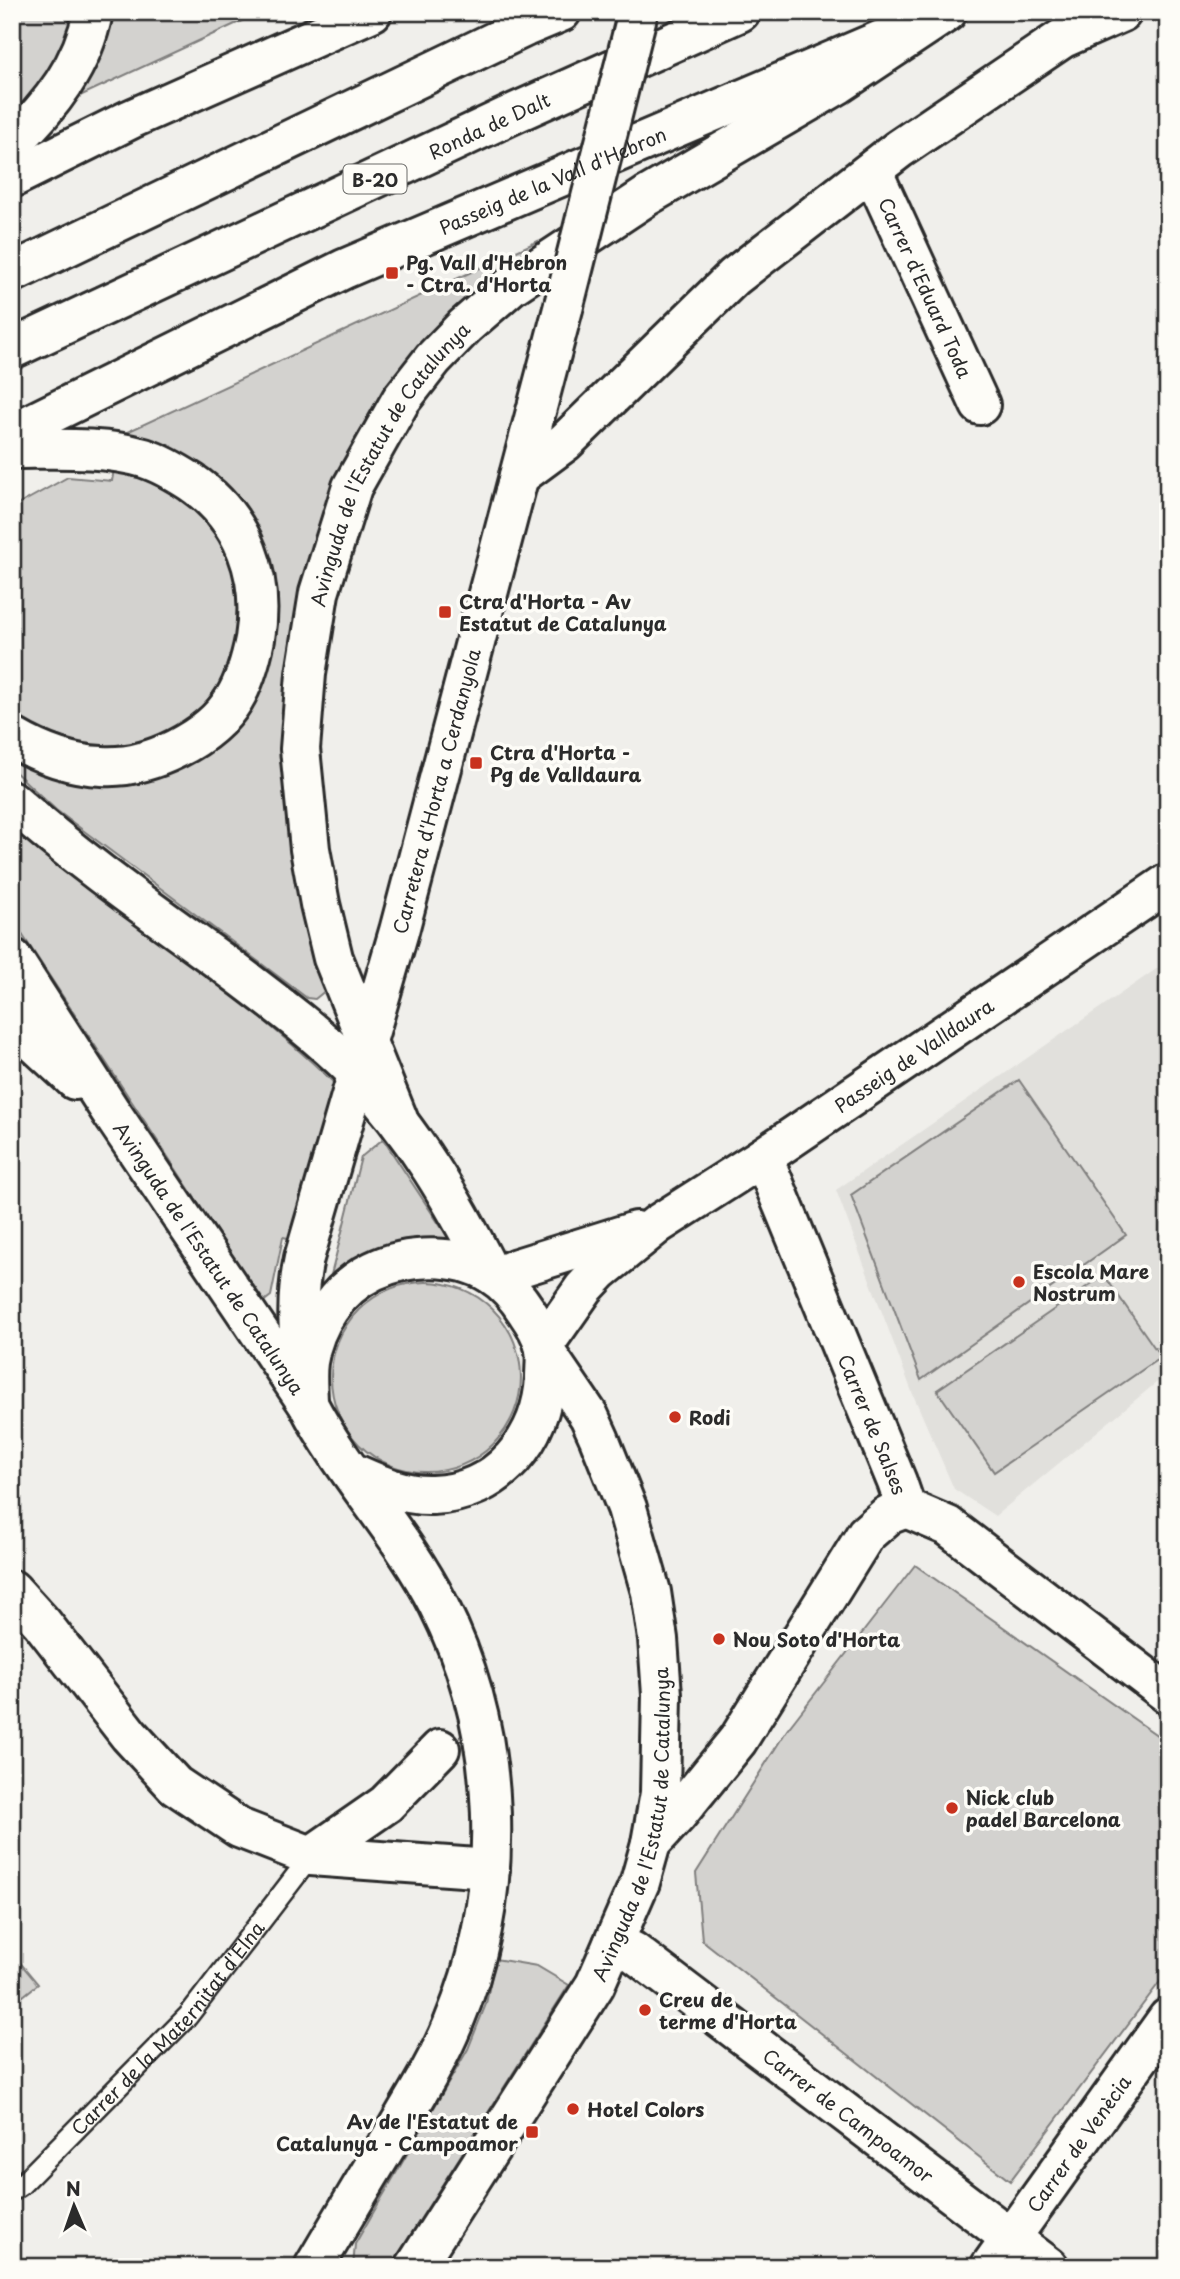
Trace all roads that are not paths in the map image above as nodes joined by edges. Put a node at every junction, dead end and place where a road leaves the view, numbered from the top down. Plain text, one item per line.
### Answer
1 (93, 12) edge
2 (372, 12) edge
3 (561, 12) edge
4 (638, 12) edge
5 (740, 12) edge
6 (946, 12) edge
7 (1122, 12) edge
8 (12, 143) edge
9 (876, 167) junction
10 (12, 177) edge
11 (12, 273) edge
12 (12, 349) edge
13 (980, 405) dead end
14 (12, 433) edge
15 (12, 449) edge
16 (519, 476) junction
17 (12, 737) edge
18 (12, 801) edge
19 (1168, 883) edge
20 (12, 958) edge
21 (12, 1022) edge
22 (362, 1058) junction
23 (111, 1112) junction
24 (763, 1157) junction
25 (657, 1224) junction
26 (493, 1275) junction
27 (545, 1349) junction
28 (308, 1404) junction
29 (351, 1472) junction
30 (906, 1508) junction
31 (12, 1590) edge
32 (1168, 1694) edge
33 (440, 1749) dead end
34 (651, 1843) junction
35 (311, 1856) junction
36 (490, 1868) junction
37 (613, 1944) junction
38 (1168, 2018) edge
39 (12, 2191) edge
40 (1000, 2252) edge
41 (314, 2267) edge
42 (415, 2267) edge
43 (1049, 2267) edge

1 - 8 main road
2 - 10 main road
3 - 11 main road
4 - 16 main road, Carretera d'Horta a Cerdanyola, bridge
5 - 12 main road, Ronda de Dalt / B-20
6 - 14 main road, Passeig de la Vall d'Hebron
6 - 22 main road, Avinguda de l'Estatut de Catalunya
7 - 9 main road
9 - 13 main road, Carrer d'Eduard Toda
9 - 16 main road
15 - 17 main road
16 - 22 main road, Carretera d'Horta a Cerdanyola
18 - 22 main road, Avinguda de l'Estatut de Catalunya
19 - 24 main road, Passeig de Valldaura
20 - 23 main road, Avinguda de l'Estatut de Catalunya
21 - 23 main road, Avinguda de l'Estatut de Catalunya
22 - 26 main road, Avinguda de l'Estatut de Catalunya
22 - 28 main road, Avinguda de l'Estatut de Catalunya
23 - 28 main road, Avinguda de l'Estatut de Catalunya
24 - 25 main road, Passeig de Valldaura
24 - 30 main road, Carrer de Salses
25 - 26 main road, Passeig de Valldaura
25 - 27 main road, Passeig de Valldaura
26 - 27 main road, Avinguda de l'Estatut de Catalunya
26 - 28 main road, Avinguda de l'Estatut de Catalunya
27 - 29 main road
27 - 34 main road, Avinguda de l'Estatut de Catalunya
28 - 29 main road, Avinguda de l'Estatut de Catalunya
29 - 36 main road, Avinguda de l'Estatut de Catalunya
30 - 32 main road, Carrer de Salses
30 - 34 main road
31 - 35 main road
33 - 35 main road
34 - 37 main road, Avinguda de l'Estatut de Catalunya
35 - 36 main road
35 - 39 lane, Carrer de la Maternitat d'Elna
36 - 41 main road, Avinguda de l'Estatut de Catalunya
37 - 40 main road, Carrer de Campoamor
37 - 42 main road, Avinguda de l'Estatut de Catalunya
38 - 40 main road, Carrer de Venècia
40 - 43 main road, Carrer de Campoamor

